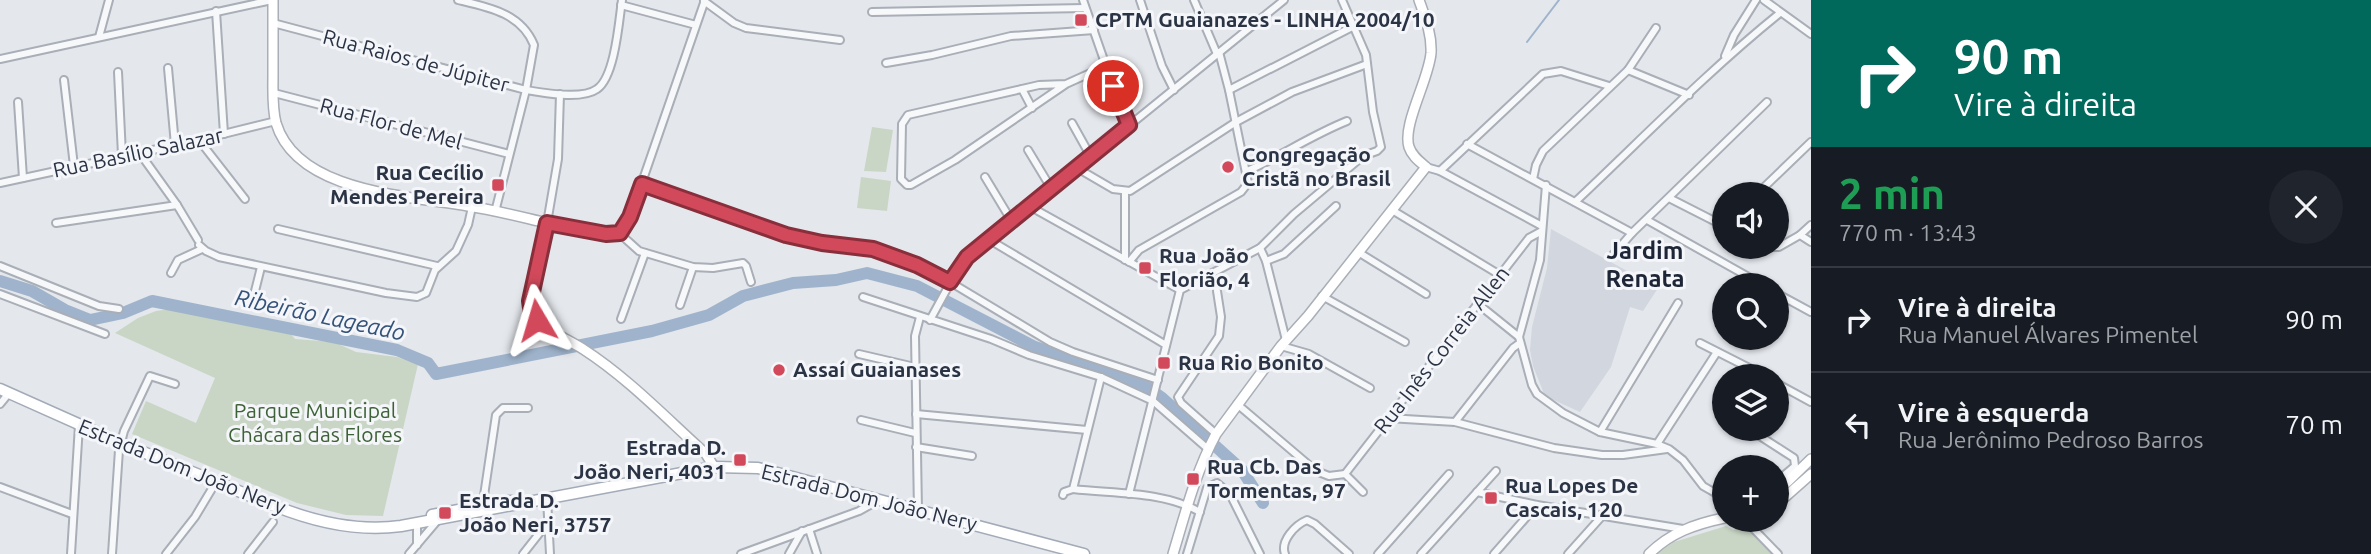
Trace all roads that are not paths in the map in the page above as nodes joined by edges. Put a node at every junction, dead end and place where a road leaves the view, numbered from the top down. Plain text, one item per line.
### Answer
1 (109, 0) edge
2 (272, 0) edge
3 (458, 0) edge
4 (704, 0) edge
5 (1083, 0) edge
6 (1140, 0) edge
7 (1194, 0) edge
8 (1284, 0) edge
9 (1342, 0) edge
10 (1419, 0) edge
11 (1756, 0) edge
12 (1764, 0) edge
13 (621, 2) edge
14 (1086, 8) junction
15 (216, 11) junction
16 (872, 12) dead end
17 (1780, 13) junction
18 (273, 23) junction
19 (696, 25) junction
20 (1354, 26) junction
21 (1656, 28) dead end
22 (1094, 30) junction
23 (1811, 34) edge
24 (99, 37) junction
25 (840, 40) dead end
26 (1218, 53) junction
27 (1724, 58) junction
28 (0, 59) edge
29 (886, 63) dead end
30 (1367, 64) junction
31 (1106, 66) junction
32 (168, 68) dead end
33 (1628, 70) junction
34 (118, 72) dead end
35 (64, 79) dead end
36 (1066, 84) junction
37 (1609, 86) junction
38 (1022, 89) junction
39 (526, 90) junction
40 (1174, 90) junction
41 (1229, 90) junction
42 (274, 93) junction
43 (560, 94) junction
44 (1689, 95) junction
45 (18, 102) dead end
46 (1768, 102) dead end
47 (1032, 108) junction
48 (276, 121) junction
49 (1347, 121) dead end
50 (1236, 122) junction
51 (1072, 123) dead end
52 (1129, 125) junction
53 (224, 134) junction
54 (199, 140) junction
55 (1811, 142) edge
56 (1467, 144) junction
57 (175, 145) junction
58 (1028, 150) dead end
59 (139, 152) junction
60 (509, 154) junction
61 (122, 155) junction
62 (1091, 157) junction
63 (74, 166) junction
64 (1426, 167) junction
65 (1077, 168) junction
66 (1247, 171) junction
67 (1440, 171) junction
68 (985, 177) dead end
69 (23, 178) junction
70 (1533, 179) junction
71 (1770, 182) edge
72 (0, 183) edge
73 (642, 184) junction
74 (1546, 185) junction
75 (1051, 188) junction
76 (1125, 192) junction
77 (1669, 198) junction
78 (245, 199) dead end
79 (1575, 202) junction
80 (177, 205) junction
81 (472, 206) junction
82 (1029, 206) junction
83 (1336, 206) dead end
84 (1392, 210) junction
85 (495, 212) junction
86 (1011, 220) junction
87 (1647, 220) junction
88 (1712, 220) edge
89 (56, 223) dead end
90 (547, 223) junction
91 (1811, 225) edge
92 (1542, 228) junction
93 (278, 229) dead end
94 (620, 233) junction
95 (1632, 233) junction
96 (1800, 235) junction
97 (988, 239) junction
98 (1789, 241) edge
99 (1811, 242) edge
100 (200, 244) junction
101 (1262, 246) junction
102 (645, 253) junction
103 (1358, 253) junction
104 (1612, 256) dead end
105 (1127, 261) junction
106 (1266, 261) junction
107 (0, 266) edge
108 (437, 266) junction
109 (261, 267) junction
110 (693, 267) junction
111 (172, 273) dead end
112 (1742, 273) edge
113 (1500, 275) junction
114 (751, 282) dead end
115 (950, 282) junction
116 (1180, 290) junction
117 (1217, 291) dead end
118 (0, 294) edge
119 (1426, 294) dead end
120 (1322, 296) junction
121 (863, 297) dead end
122 (253, 299) dead end
123 (1789, 300) edge
124 (1678, 303) dead end
125 (680, 304) dead end
126 (1478, 304) junction
127 (119, 309) dead end
128 (1811, 312) edge
129 (920, 317) junction
130 (621, 319) dead end
131 (930, 320) junction
132 (105, 334) dead end
133 (1520, 340) junction
134 (1405, 342) dead end
135 (1284, 343) junction
136 (1700, 343) dead end
137 (1166, 345) junction
138 (1717, 352) junction
139 (859, 354) dead end
140 (1741, 364) edge
141 (915, 368) junction
142 (1101, 377) junction
143 (1157, 382) junction
144 (175, 384) dead end
145 (1370, 388) dead end
146 (1789, 390) edge
147 (4, 391) edge
148 (1153, 398) junction
149 (1811, 402) edge
150 (0, 404) edge
151 (1237, 404) junction
152 (528, 408) dead end
153 (916, 414) junction
154 (1388, 418) junction
155 (861, 420) dead end
156 (1455, 422) junction
157 (79, 425) junction
158 (1087, 430) junction
159 (1600, 432) junction
160 (915, 433) junction
161 (1216, 434) junction
162 (1768, 441) edge
163 (121, 443) junction
164 (1657, 444) junction
165 (916, 447) junction
166 (1208, 449) junction
167 (1669, 449) junction
168 (972, 456) dead end
169 (1811, 459) edge
170 (714, 467) junction
171 (1496, 471) dead end
172 (1789, 471) edge
173 (1345, 474) junction
174 (1449, 474) dead end
175 (1811, 474) edge
176 (1789, 481) edge
177 (216, 482) junction
178 (0, 487) edge
179 (1073, 489) junction
180 (1712, 491) edge
181 (1363, 492) dead end
182 (1477, 492) junction
183 (1789, 493) edge
184 (1129, 494) junction
185 (1063, 495) dead end
186 (547, 498) junction
187 (879, 500) junction
188 (1188, 505) junction
189 (1537, 505) junction
190 (482, 509) junction
191 (918, 510) junction
192 (1200, 512) junction
193 (72, 514) junction
194 (1603, 515) junction
195 (437, 521) junction
196 (549, 521) junction
197 (1712, 521) edge
198 (273, 522) dead end
199 (417, 524) junction
200 (370, 527) junction
201 (1684, 529) junction
202 (805, 530) junction
203 (1757, 532) edge
204 (416, 545) junction
205 (71, 554) edge
206 (112, 554) edge
207 (166, 554) edge
208 (248, 554) edge
209 (409, 554) edge
210 (523, 554) edge
211 (550, 554) edge
212 (741, 554) edge
213 (789, 554) edge
214 (817, 554) edge
215 (1084, 554) edge
216 (1173, 554) edge
217 (1186, 554) edge
218 (1260, 554) edge
219 (1284, 554) edge
220 (1349, 554) edge
221 (1378, 554) edge
222 (1421, 554) edge
223 (1494, 554) edge
224 (1567, 554) edge
225 (1649, 554) edge
226 (1778, 554) edge

1 - 24 street
2 - 15 street
2 - 18 street
3 - 39 street
4 - 19 street
4 - 25 street
5 - 14 street
6 - 40 street
7 - 26 street
8 - 26 street
9 - 20 street
10 - 64 street
11 - 27 street
12 - 17 street
13 - 19 street
13 - 43 street, Rua Raios de Júpiter
14 - 16 street
14 - 22 street
15 - 24 street
15 - 53 street
17 - 23 street
17 - 27 street
18 - 39 street, Rua Raios de Júpiter
18 - 42 street
19 - 73 street
20 - 30 street
20 - 41 street
21 - 33 street
22 - 29 street
22 - 31 street
24 - 28 street
26 - 40 street
26 - 41 street
27 - 44 street
30 - 50 street
30 - 101 street
31 - 36 street
31 - 52 street
32 - 57 street
33 - 37 street
33 - 44 street
34 - 61 street
35 - 63 street
36 - 38 street
36 - 47 street
37 - 56 street
37 - 70 street
38 - 47 street
38 - 47 street
39 - 43 street, Rua Raios de Júpiter
39 - 60 street
40 - 52 street
41 - 50 street
42 - 48 street
42 - 60 street, Rua Flor de Mel
43 - 90 street
44 - 79 street
45 - 69 street
46 - 77 street
48 - 53 street, Rua Basílio Salazar
48 - 81 street
49 - 66 street
50 - 66 street
50 - 76 street
51 - 62 street
52 - 62 street
53 - 54 street, Rua Basílio Salazar
54 - 57 street, Rua Basílio Salazar
54 - 78 street
55 - 71 street
56 - 67 street
56 - 70 street
57 - 59 street, Rua Basílio Salazar
58 - 75 street
59 - 61 street, Rua Basílio Salazar
59 - 80 street
60 - 85 street
61 - 63 street, Rua Basílio Salazar
62 - 65 street
63 - 69 street, Rua Basílio Salazar
64 - 67 street
64 - 84 street
65 - 75 street
65 - 76 street
66 - 105 street
67 - 92 street
68 - 86 street
69 - 72 street, Rua Basílio Salazar
70 - 74 street
73 - 94 street
73 - 115 street
74 - 79 street
74 - 92 street
75 - 82 street
76 - 105 street
77 - 87 street
77 - 88 street
79 - 95 street
80 - 89 street
80 - 100 street
81 - 85 street
81 - 108 street
82 - 86 street
82 - 105 street
83 - 106 street
84 - 103 street
84 - 113 street
85 - 90 street
86 - 97 street
87 - 95 street
87 - 112 street
90 - 94 street
90 - 170 street
91 - 96 street
92 - 113 street, Rua Inês Correia Allen
92 - 133 street
93 - 108 street
94 - 102 street
95 - 104 street
96 - 98 street
96 - 99 street
97 - 115 street
97 - 137 street
100 - 109 street
100 - 111 street
101 - 106 street
101 - 116 street
102 - 110 street
102 - 130 street
103 - 119 street
103 - 120 street
105 - 116 street
106 - 135 street
107 - 127 street
108 - 109 street
109 - 122 street
110 - 114 street
110 - 125 street
113 - 126 street, Rua Inês Correia Allen
115 - 131 street
115 - 143 street
116 - 137 street
117 - 161 street
118 - 132 street
120 - 134 street
120 - 135 street
121 - 129 street
123 - 128 street
124 - 159 street
126 - 133 street
126 - 154 street, Rua Inês Correia Allen
129 - 131 street
129 - 141 street
131 - 142 street
133 - 156 street
133 - 159 street
135 - 145 street
135 - 151 street
136 - 138 street
137 - 143 street
138 - 140 street
138 - 164 street
139 - 141 street
141 - 153 street
142 - 148 street
142 - 158 street
143 - 148 street
144 - 163 street
146 - 149 street
147 - 150 street
147 - 157 main road, Estrada Dom João Nery
148 - 166 street
148 - 184 street
151 - 161 street
151 - 173 street
152 - 190 street
153 - 158 street
153 - 160 street
154 - 156 street
154 - 173 street, Rua Inês Correia Allen
155 - 160 street
156 - 167 street
157 - 163 main road, Estrada Dom João Nery
157 - 193 street
158 - 179 street
159 - 164 street
160 - 165 street
161 - 166 street
162 - 172 street
163 - 177 main road, Estrada Dom João Nery
163 - 206 street
164 - 167 street
165 - 168 street
165 - 191 street
166 - 188 street
167 - 180 street
169 - 176 street
170 - 186 main road, Estrada Dom João Nery
170 - 187 main road, Estrada Dom João Nery
171 - 182 street
173 - 181 street
174 - 221 street
175 - 183 street
177 - 200 main road, Estrada Dom João Nery
177 - 207 street
178 - 193 street
179 - 184 street
179 - 185 street
182 - 189 street
182 - 222 street
184 - 188 street
186 - 190 main road, Estrada Dom João Nery
186 - 196 street
187 - 191 main road, Estrada Dom João Nery
187 - 202 street
188 - 192 street
188 - 216 street
189 - 194 street
189 - 223 street
190 - 195 main road, Estrada Dom João Nery
190 - 200 main road, Estrada Dom João Nery
191 - 215 main road, Estrada Dom João Nery
192 - 217 street
192 - 218 street
193 - 205 street
194 - 201 street
194 - 224 street
195 - 199 main road, Estrada Dom João Nery
195 - 204 street
196 - 210 street
196 - 211 street
197 - 201 street
198 - 208 street
199 - 200 main road, Estrada Dom João Nery
199 - 204 street
201 - 225 street
202 - 212 street
202 - 213 street
202 - 214 street
203 - 226 street
204 - 209 street
219 - 220 street

